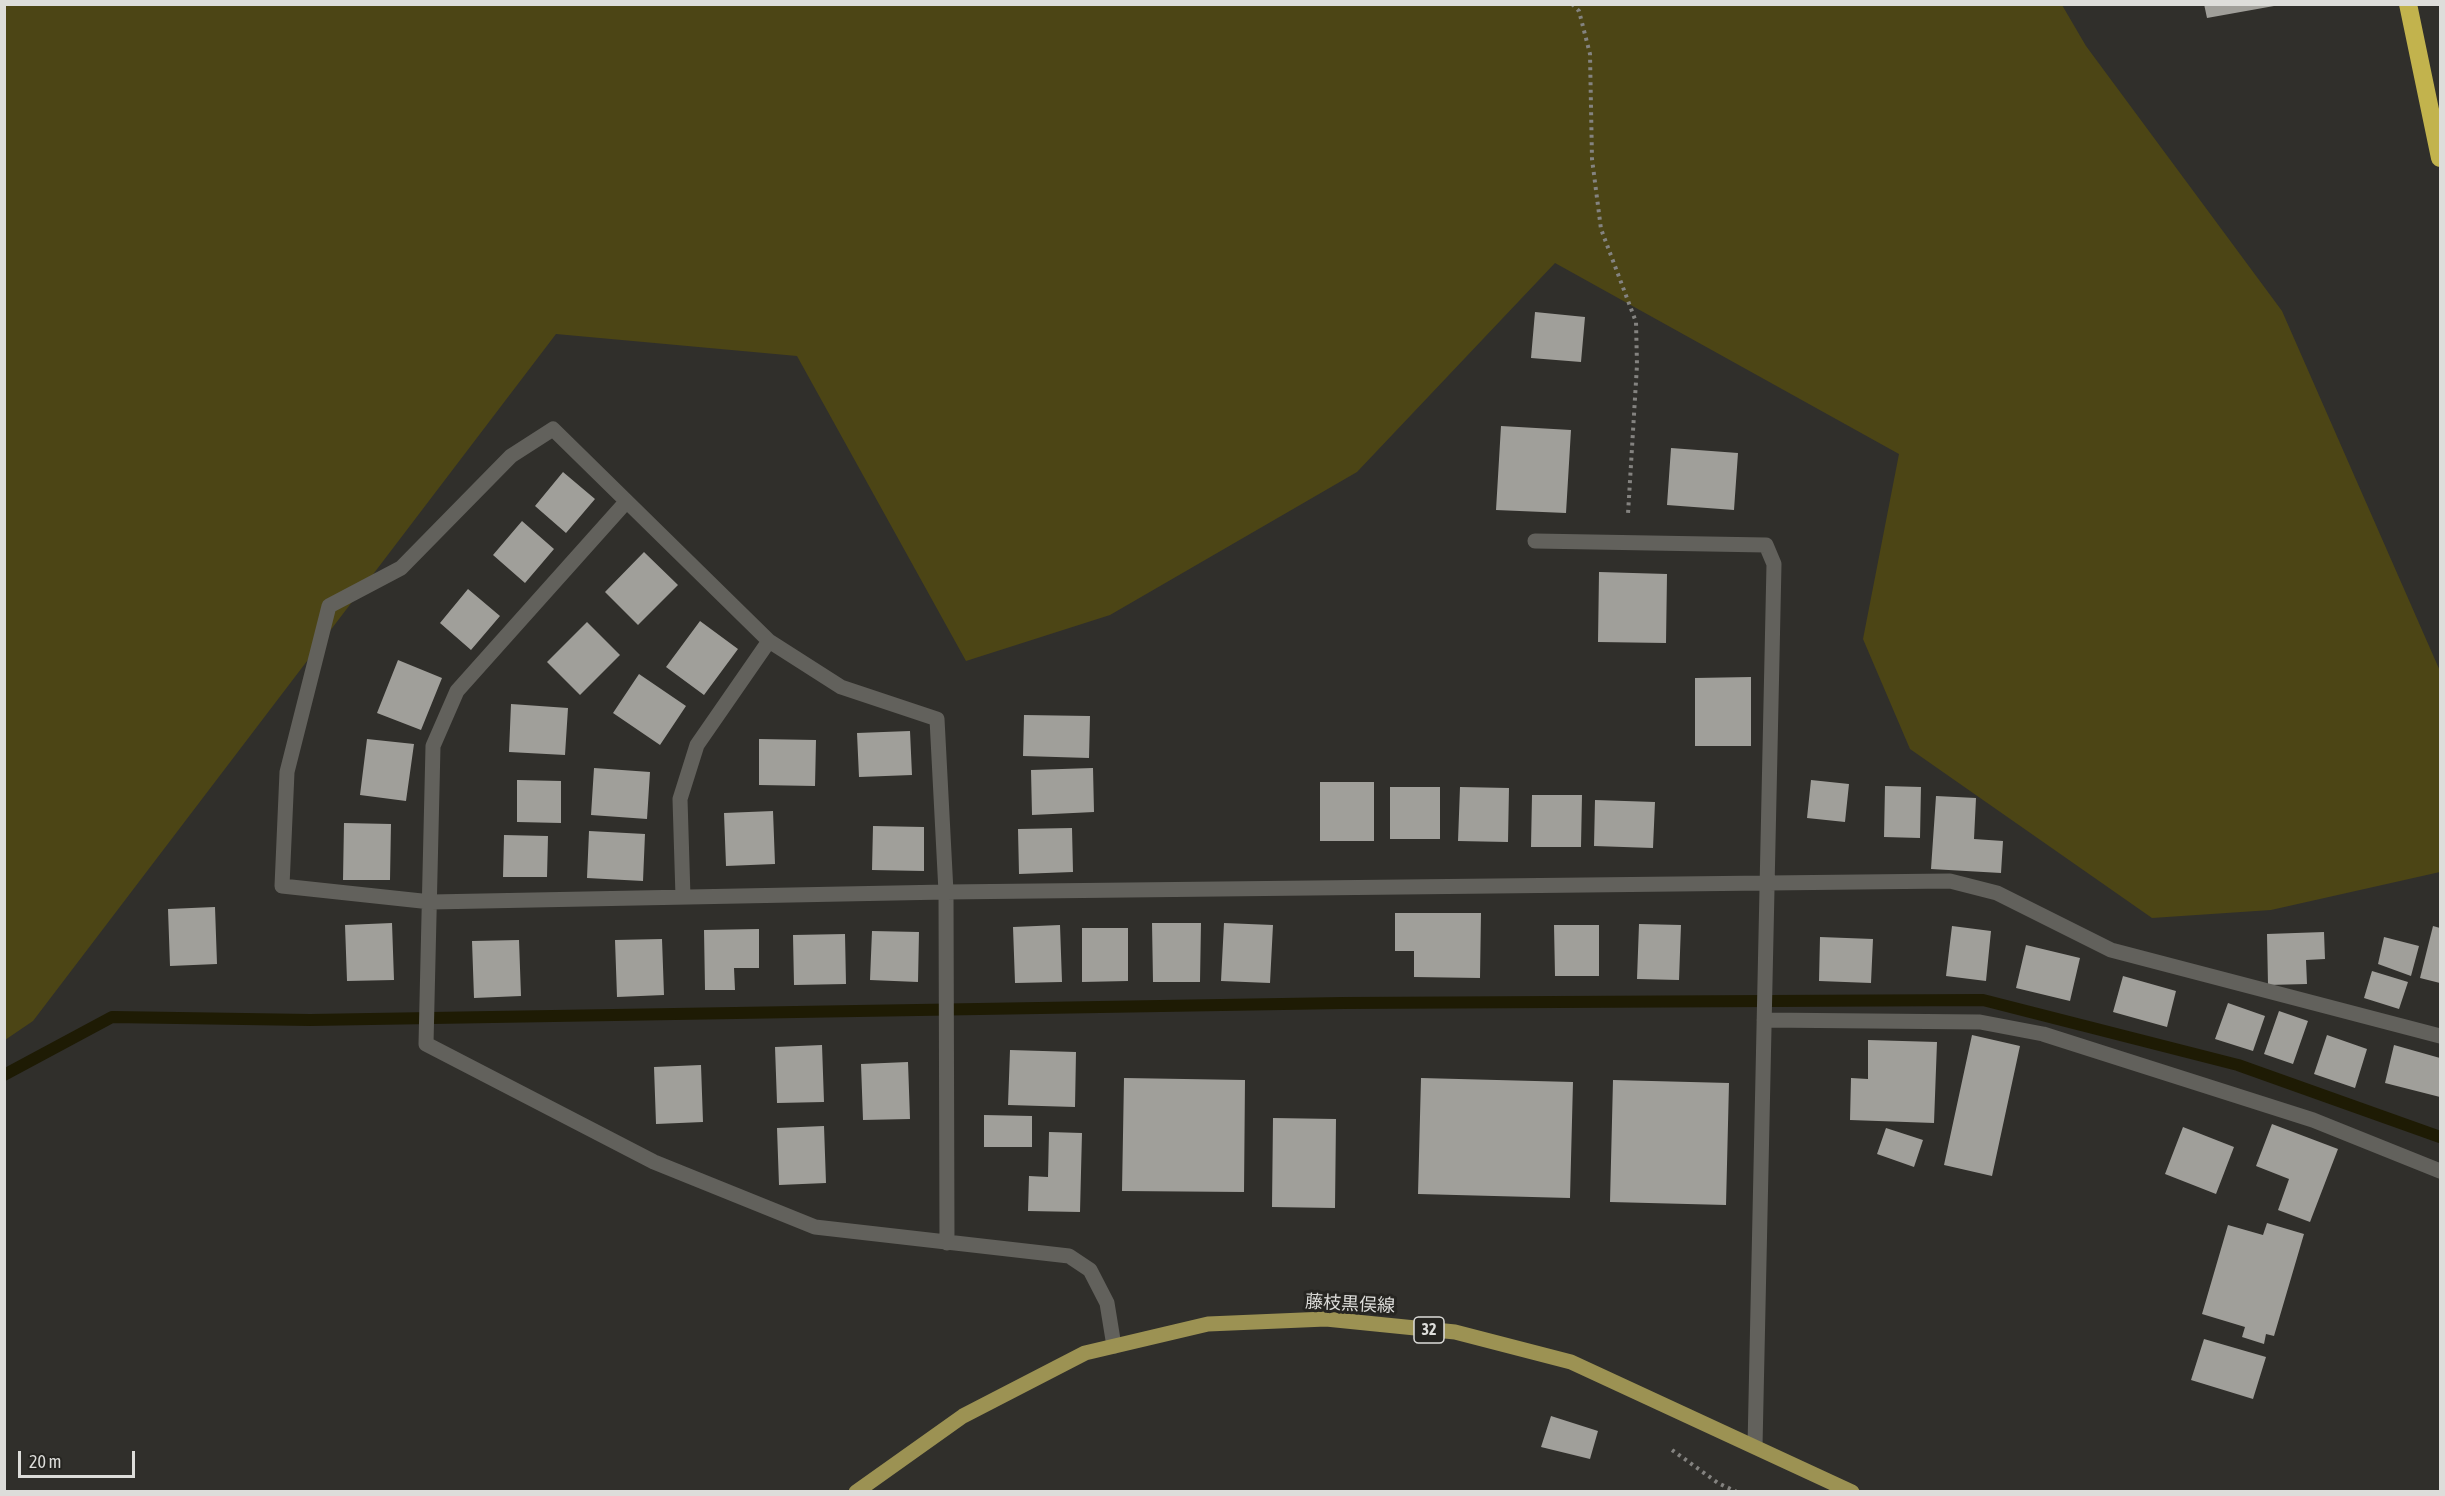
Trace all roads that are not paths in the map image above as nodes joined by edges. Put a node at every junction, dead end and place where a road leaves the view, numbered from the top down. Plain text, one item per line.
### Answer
1 (2408, 4) edge
2 (2440, 158) edge
3 (626, 502) junction
4 (1535, 541) dead end
5 (769, 641) junction
6 (1767, 883) junction
7 (946, 892) junction
8 (683, 897) junction
9 (431, 902) junction
10 (1764, 1020) junction
11 (2440, 1036) edge
12 (2440, 1171) edge
13 (947, 1243) junction
14 (1114, 1346) junction
15 (1755, 1446) junction
16 (856, 1491) edge
17 (1852, 1491) edge

1 - 2 highway
3 - 5 street
3 - 9 street
3 - 9 street
4 - 6 street
5 - 7 street
5 - 8 street
6 - 7 street
6 - 10 street
6 - 11 street
7 - 8 street
7 - 13 street
8 - 9 street
9 - 13 street
10 - 12 street
10 - 15 street
13 - 14 street
14 - 15 main road, 藤枝黒俣線 / 32
14 - 16 main road, 藤枝黒俣線 / 32
15 - 17 main road, 藤枝黒俣線 / 32

